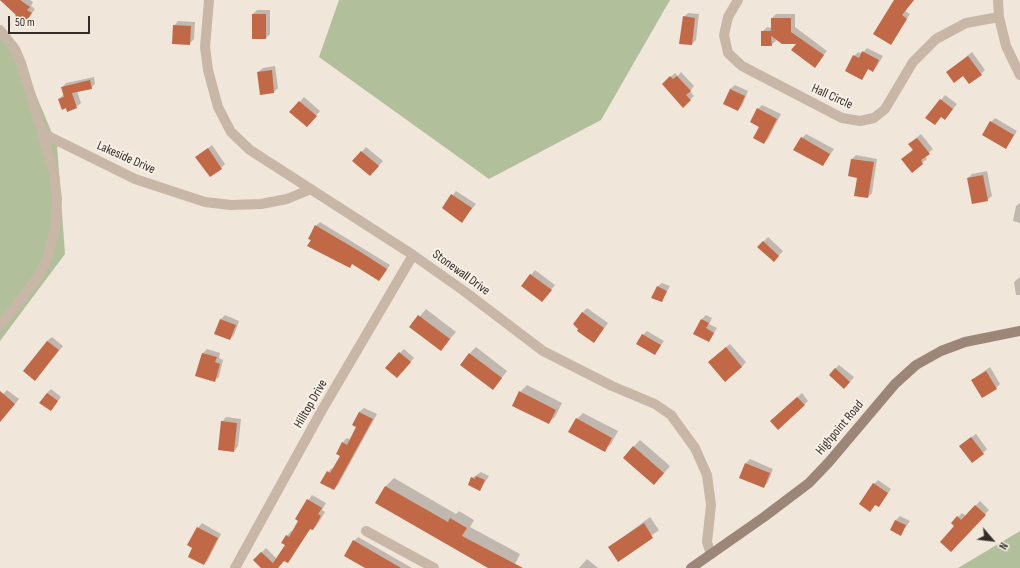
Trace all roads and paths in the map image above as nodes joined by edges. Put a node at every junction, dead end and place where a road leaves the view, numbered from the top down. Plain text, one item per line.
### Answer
1 (209, 0) edge
2 (738, 0) edge
3 (998, 0) edge
4 (999, 17) junction
5 (0, 30) edge
6 (1020, 75) edge
7 (42, 133) junction
8 (311, 190) junction
9 (413, 255) junction
10 (0, 326) edge
11 (1020, 331) edge
12 (366, 531) dead end
13 (711, 554) junction
14 (235, 568) edge
15 (434, 568) edge
16 (691, 568) edge

1 - 8 street, Stonewall Drive
2 - 4 street, Hall Circle
3 - 4 street
4 - 6 street
5 - 7 street
7 - 8 street, Lakeside Drive
7 - 10 street
8 - 9 street, Stonewall Drive
9 - 13 street, Stonewall Drive
9 - 14 street, Hilltop Drive
11 - 13 street, Highpoint Road
12 - 15 street
13 - 16 street, Highpoint Road

